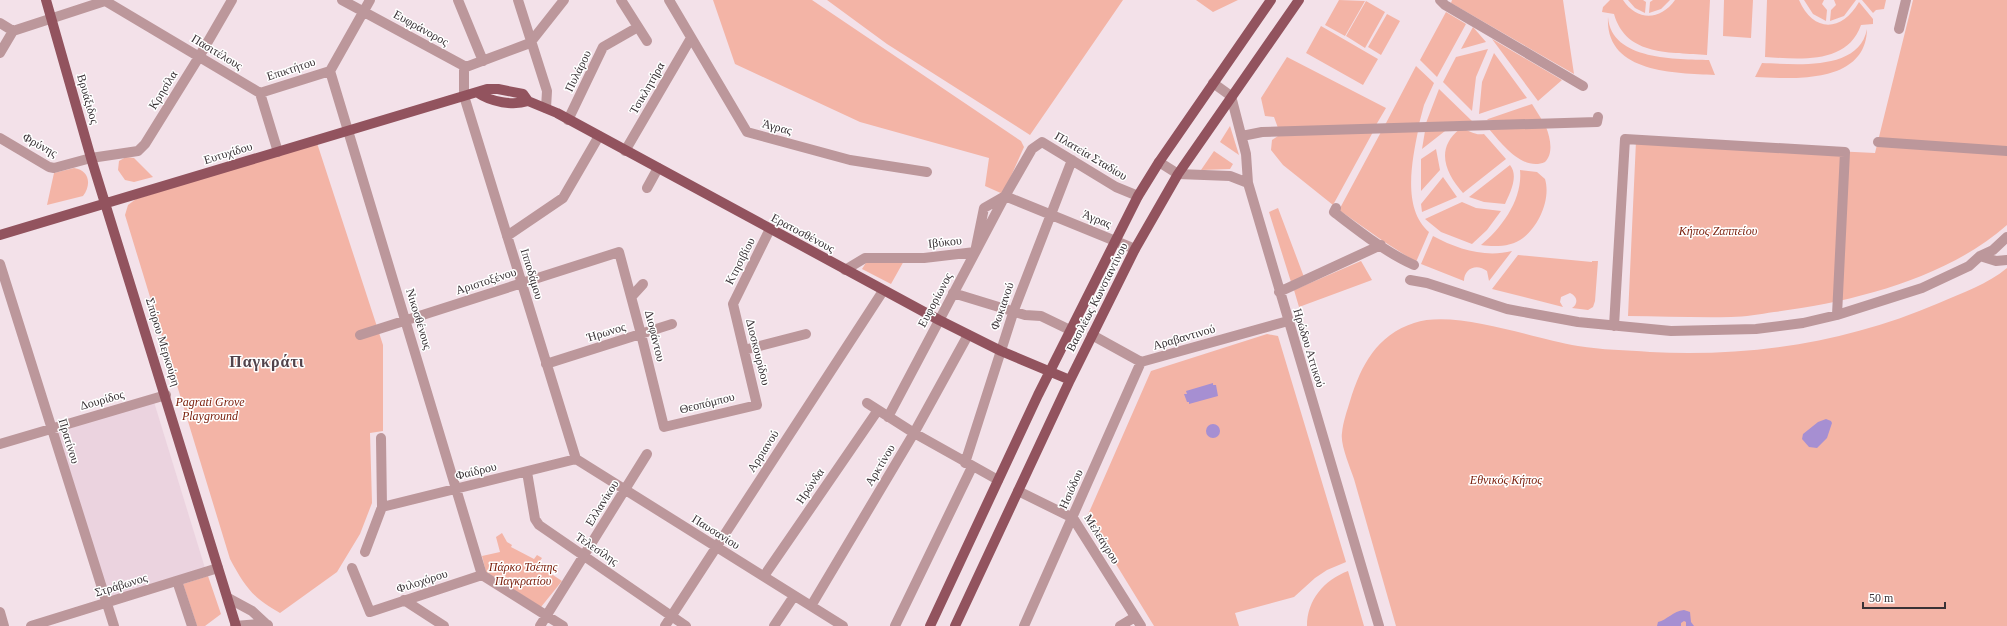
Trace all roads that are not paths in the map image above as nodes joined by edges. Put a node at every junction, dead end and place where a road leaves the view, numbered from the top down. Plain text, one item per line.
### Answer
1 (46, 0) edge
2 (232, 0) edge
3 (342, 0) edge
4 (370, 0) edge
5 (458, 0) edge
6 (518, 0) edge
7 (564, 0) edge
8 (621, 0) edge
9 (669, 0) edge
10 (1270, 0) edge
11 (1299, 0) edge
12 (1440, 0) edge
13 (1906, 0) edge
14 (108, 1) edge
15 (363, 12) junction
16 (52, 19) junction
17 (0, 23) edge
18 (638, 27) junction
19 (1899, 29) dead end
20 (13, 31) junction
21 (691, 38) junction
22 (647, 41) dead end
23 (530, 43) junction
24 (0, 53) edge
25 (199, 57) junction
26 (483, 61) junction
27 (466, 67) junction
28 (330, 71) junction
29 (1213, 83) junction
30 (1583, 86) dead end
31 (260, 93) junction
32 (464, 96) junction
33 (1231, 96) junction
34 (546, 108) junction
35 (1598, 117) dead end
36 (568, 120) junction
37 (348, 131) junction
38 (599, 136) junction
39 (1242, 136) junction
40 (0, 138) edge
41 (1878, 142) dead end
42 (625, 150) junction
43 (2007, 151) edge
44 (278, 152) junction
45 (91, 158) junction
46 (1072, 160) junction
47 (1159, 162) junction
48 (658, 168) junction
49 (927, 172) dead end
50 (1178, 174) junction
51 (1248, 184) junction
52 (647, 188) dead end
53 (1005, 196) junction
54 (1138, 196) junction
55 (107, 204) junction
56 (1336, 208) dead end
57 (1050, 215) junction
58 (770, 229) junction
59 (0, 235) edge
60 (507, 236) junction
61 (2007, 237) edge
62 (1116, 241) junction
63 (1381, 246) junction
64 (1135, 249) junction
65 (619, 252) joint
66 (975, 252) junction
67 (1980, 256) junction
68 (2007, 260) edge
69 (0, 264) edge
70 (1414, 265) dead end
71 (845, 270) junction
72 (1410, 280) dead end
73 (522, 284) junction
74 (643, 284) dead end
75 (883, 291) junction
76 (1279, 292) junction
77 (953, 293) junction
78 (632, 296) junction
79 (733, 304) joint
80 (1014, 310) junction
81 (1836, 315) junction
82 (939, 320) junction
83 (406, 321) junction
84 (1288, 321) junction
85 (672, 324) dead end
86 (1614, 326) junction
87 (1070, 330) junction
88 (641, 334) junction
89 (806, 334) dead end
90 (360, 335) dead end
91 (968, 335) junction
92 (1092, 335) junction
93 (744, 350) junction
94 (1001, 351) junction
95 (1141, 362) junction
96 (546, 364) junction
97 (1050, 371) junction
98 (1070, 380) junction
99 (166, 395) junction
100 (867, 403) dead end
101 (757, 405) joint
102 (878, 410) junction
103 (888, 417) junction
104 (664, 427) joint
105 (51, 428) junction
106 (914, 433) junction
107 (381, 438) dead end
108 (0, 444) edge
109 (647, 454) dead end
110 (576, 459) junction
111 (969, 465) junction
112 (527, 472) junction
113 (998, 480) junction
114 (456, 489) junction
115 (625, 490) junction
116 (1018, 491) junction
117 (382, 507) junction
118 (1073, 518) junction
119 (716, 547) junction
120 (365, 552) dead end
121 (585, 555) junction
122 (218, 568) junction
123 (352, 568) dead end
124 (482, 575) junction
125 (764, 576) junction
126 (177, 581) junction
127 (794, 596) junction
128 (228, 598) junction
129 (404, 600) junction
130 (106, 603) junction
131 (811, 606) junction
132 (0, 612) edge
133 (547, 616) junction
134 (671, 616) junction
135 (1135, 617) junction
136 (268, 625) edge
137 (4, 626) edge
138 (31, 626) edge
139 (114, 626) edge
140 (192, 626) edge
141 (236, 626) edge
142 (444, 626) edge
143 (540, 626) edge
144 (563, 626) edge
145 (665, 626) edge
146 (686, 626) edge
147 (774, 626) edge
148 (841, 626) edge
149 (895, 626) edge
150 (930, 626) edge
151 (955, 626) edge
152 (1024, 626) edge
153 (1120, 626) edge
154 (1141, 626) edge
155 (1379, 626) edge

1 - 16 main road, Βρυάξιδος
2 - 25 street, Κρησίλα
3 - 15 street, Ευφράνορος
4 - 15 street
5 - 26 street
6 - 23 street
7 - 23 street
8 - 18 street
9 - 21 street, Άγρας
10 - 29 main road, Βασιλέως Κωνσταντίνου
11 - 33 main road, Βασιλέως Κωνσταντίνου
12 - 30 street
13 - 19 street
14 - 16 street
14 - 25 street, Πασιτέλους
15 - 27 street, Ευφράνορος
15 - 28 street
16 - 20 street
16 - 45 main road, Βρυάξιδος
17 - 20 street
18 - 22 street
18 - 36 street, Πυλάρου
20 - 24 street
21 - 42 street, Τσικλητήρα
21 - 49 street, Άγρας
23 - 26 street
23 - 34 street
25 - 31 street, Πασιτέλους
25 - 45 street, Κρησίλα
26 - 27 street
27 - 32 street, Ιπποδάμου
28 - 31 street, Επικτήτου
28 - 37 street, Νικοσθένους
29 - 33 street
29 - 47 main road, Βασιλέως Κωνσταντίνου
31 - 44 street
32 - 34 main road, Ερατοσθένους
32 - 37 main road, Ευτυχίδου
32 - 60 street, Ιπποδάμου
33 - 39 street, Ηρώδου Αττικού
33 - 50 main road, Βασιλέως Κωνσταντίνου
34 - 36 main road, Ερατοσθένους
35 - 39 street
36 - 38 main road, Ερατοσθένους
37 - 44 main road, Ευτυχίδου
37 - 83 street, Νικοσθένους
38 - 42 main road, Ερατοσθένους
38 - 60 street
39 - 51 street, Ηρώδου Αττικού
40 - 45 street, Φρύνης
41 - 43 street
42 - 48 main road, Ερατοσθένους
44 - 55 main road, Ευτυχίδου
45 - 55 main road, Βρυάξιδος
46 - 53 street, Πλατεία Σταδίου
46 - 54 street, Πλατεία Σταδίου
46 - 57 street, Φωκιανού
47 - 50 street
47 - 54 main road, Βασιλέως Κωνσταντίνου
48 - 52 street
48 - 58 main road, Ερατοσθένους
50 - 51 street
50 - 64 main road, Βασιλέως Κωνσταντίνου
51 - 76 street, Ηρώδου Αττικού
53 - 57 street, Άγρας
53 - 66 street, Ιβύκου
54 - 62 main road, Βασιλέως Κωνσταντίνου
55 - 59 main road, Ευτυχίδου
55 - 99 main road, Σπύρου Μερκούρη
56 - 63 street
57 - 62 street, Άγρας
57 - 80 street, Φωκιανού
58 - 71 main road, Ερατοσθένους
58 - 79 street, Κτησιβίου
60 - 73 street, Ιπποδάμου
61 - 67 street
62 - 64 street, Άγρας
62 - 87 main road, Βασιλέως Κωνσταντίνου
63 - 70 street
63 - 76 street
64 - 92 main road, Βασιλέως Κωνσταντίνου
65 - 73 street, Αριστοξένου
65 - 78 street, Διοφάντου
66 - 71 street, Ιβύκου
66 - 77 street, Ευφορίωνος
67 - 68 street
67 - 81 street
69 - 105 street, Πρατίνου
71 - 75 main road, Ερατοσθένους
72 - 86 street
73 - 83 street, Αριστοξένου
73 - 96 street, Ιπποδάμου
74 - 78 street
75 - 82 main road, Ερατοσθένους
75 - 119 street, Αρριανού
76 - 84 street, Ηρώδου Αττικού
77 - 80 street
77 - 82 street, Ευφορίωνος
78 - 88 street, Διοφάντου
79 - 93 street, Διοσκουρίδου
80 - 87 street
80 - 94 street, Φωκιανού
81 - 86 street
81 - 86 street
82 - 91 main road, Ερατοσθένους
82 - 103 street, Ευφορίωνος
83 - 90 street, Αριστοξένου
83 - 114 street, Νικοσθένους
84 - 95 street, Αραβαντινού
84 - 155 street, Ηρώδου Αττικού
85 - 88 street, Ήρωνος
87 - 97 main road, Βασιλέως Κωνσταντίνου
88 - 96 street, Ήρωνος
88 - 104 street, Διοφάντου
89 - 93 street
91 - 94 main road, Ερατοσθένους
91 - 106 street, Αρκτίνου
92 - 95 street, Αραβαντινού
92 - 98 main road, Βασιλέως Κωνσταντίνου
93 - 101 street, Διοσκουρίδου
94 - 97 main road, Ερατοσθένους
94 - 111 street, Φωκιανού
95 - 118 street, Ησιόδου
96 - 110 street, Ιπποδάμου
97 - 98 main road, Ερατοσθένους
97 - 113 main road, Βασιλέως Κωνσταντίνου
98 - 116 main road, Βασιλέως Κωνσταντίνου
99 - 105 street, Δουρίδος
99 - 122 main road, Σπύρου Μερκούρη
100 - 102 street
101 - 104 street, Θεοπόμπου
102 - 103 street
102 - 125 street, Ηρώνδα
103 - 106 street
105 - 108 street, Δουρίδος
105 - 130 street, Πρατίνου
106 - 111 street
106 - 131 street, Αρκτίνου
107 - 117 street
109 - 115 street, Ελλανίκου
110 - 112 street, Φαίδρου
110 - 115 street, Παυσανίου
111 - 113 street
111 - 149 street, Φωκιανού
112 - 114 street, Φαίδρου
112 - 121 street, Τελεσίλης
113 - 150 main road, Βασιλέως Κωνσταντίνου
114 - 117 street, Φαίδρου
114 - 124 street, Νικοσθένους
115 - 119 street, Παυσανίου
115 - 121 street, Ελλανίκου
116 - 118 street, Μελεάγρου
116 - 151 main road, Βασιλέως Κωνσταντίνου
117 - 120 street
118 - 135 street, Μελεάγρου
118 - 152 street, Ησιόδου
119 - 125 street, Παυσανίου
119 - 134 street, Αρριανού
121 - 133 street, Ελλανίκου
121 - 134 street, Τελεσίλης
122 - 126 street, Στράβωνος
122 - 128 main road, Σπύρου Μερκούρη
123 - 129 street, Φιλοχόρου
124 - 129 street, Φιλοχόρου
124 - 133 street
125 - 127 street, Παυσανίου
126 - 130 street, Στράβωνος
126 - 140 street
127 - 131 street, Παυσανίου
127 - 147 street
128 - 136 street
128 - 141 main road, Σπύρου Μερκούρη
129 - 142 street
130 - 138 street, Στράβωνος
130 - 139 street, Πρατίνου
131 - 148 street, Παυσανίου
132 - 137 street
133 - 143 street, Ελλανίκου
133 - 144 street
134 - 145 street, Αρριανού
134 - 146 street, Τελεσίλης
135 - 153 street
135 - 154 street, Μελεάγρου
136 - 141 street

